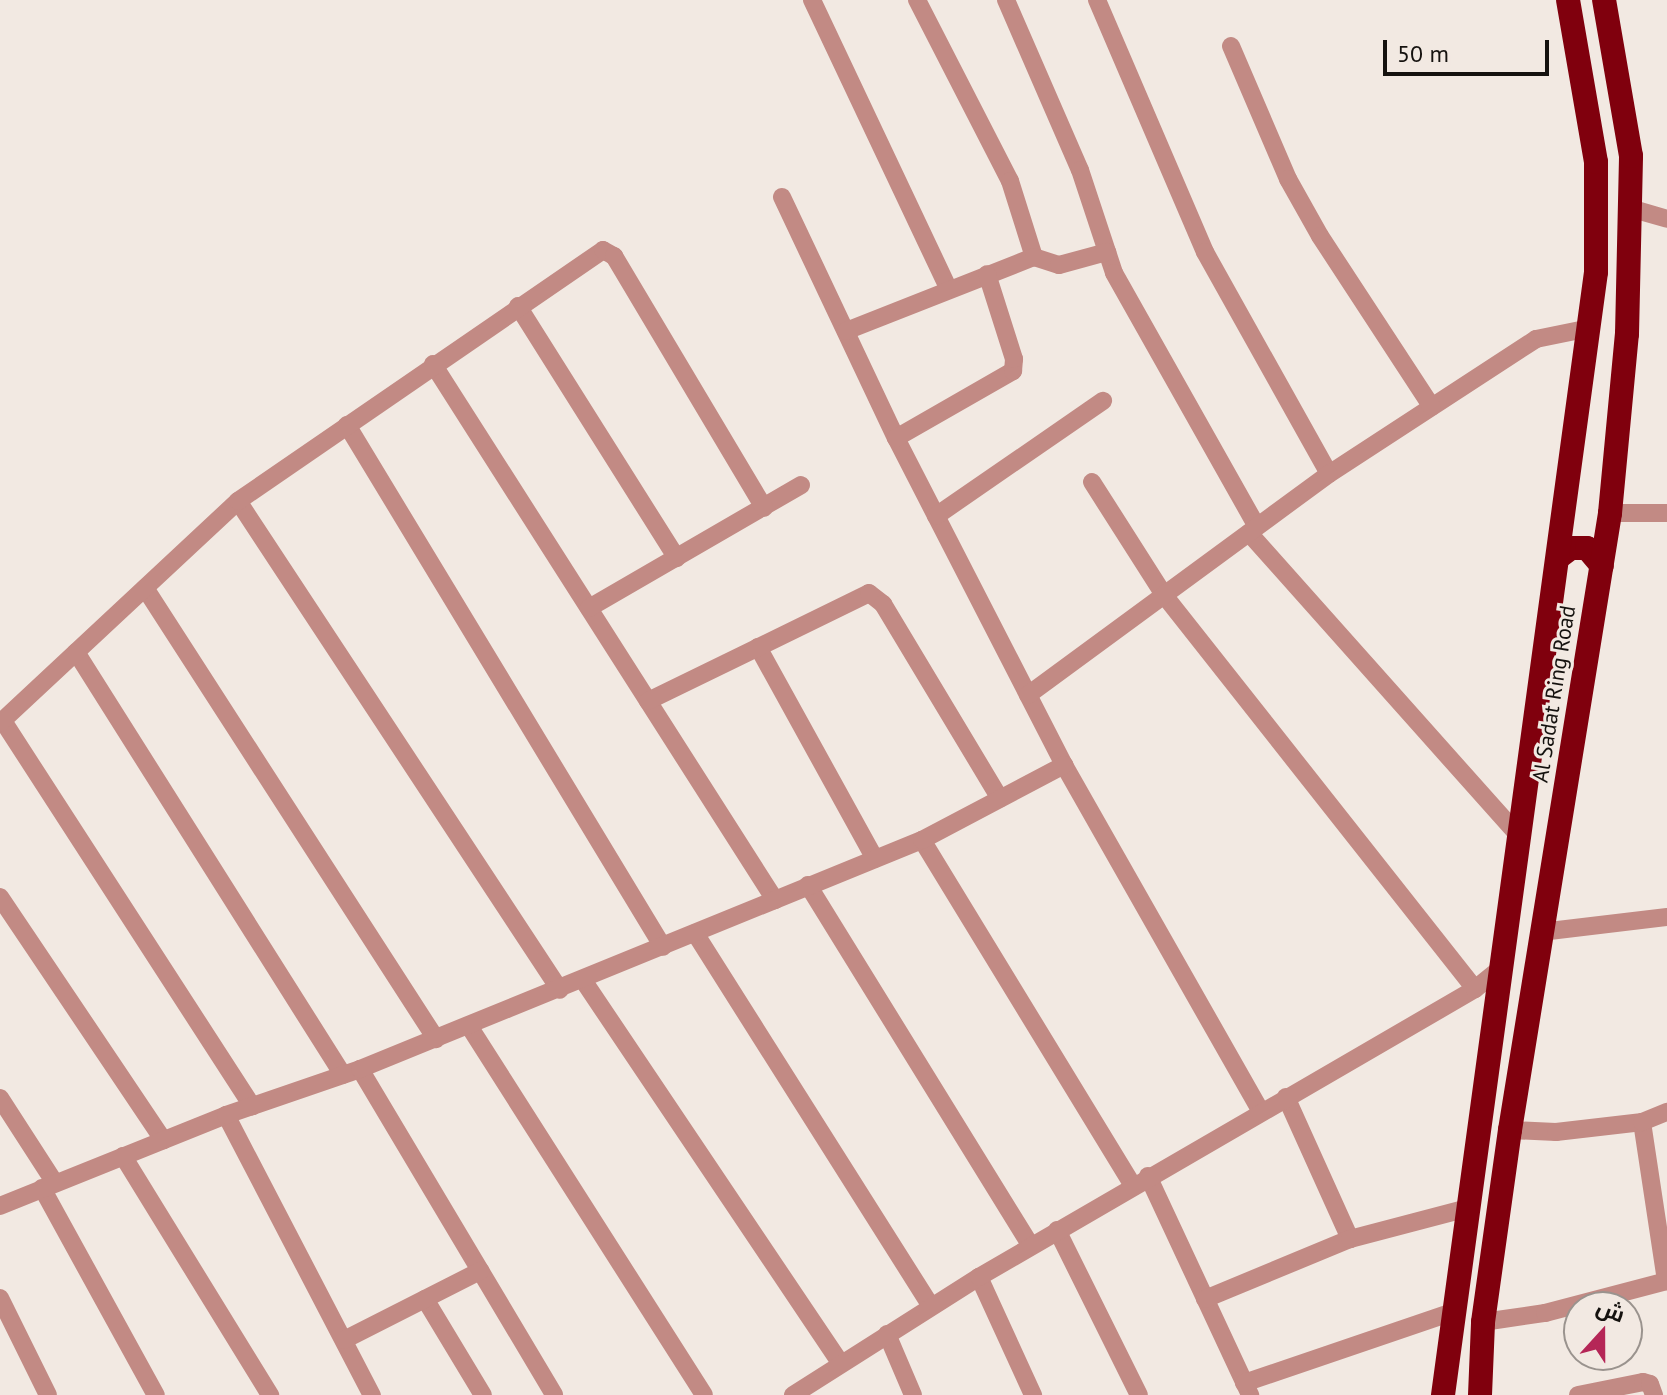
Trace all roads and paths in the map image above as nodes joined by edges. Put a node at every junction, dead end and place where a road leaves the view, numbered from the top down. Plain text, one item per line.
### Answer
1 (812, 0) edge
2 (917, 0) edge
3 (1006, 0) edge
4 (1097, 0) edge
5 (1568, 0) edge
6 (1604, 0) edge
7 (1231, 46) dead end
8 (782, 197) dead end
9 (1633, 209) junction
10 (1667, 219) edge
11 (1107, 252) junction
12 (1034, 257) junction
13 (987, 274) junction
14 (948, 288) junction
15 (518, 306) junction
16 (1590, 328) junction
17 (846, 331) junction
18 (433, 364) junction
19 (1103, 401) dead end
20 (1432, 407) junction
21 (347, 425) junction
22 (896, 438) junction
23 (1329, 474) junction
24 (1092, 482) dead end
25 (801, 485) dead end
26 (238, 501) junction
27 (764, 508) junction
28 (1610, 513) junction
29 (1667, 513) edge
30 (936, 516) junction
31 (1253, 530) junction
32 (1559, 557) junction
33 (677, 558) junction
34 (1602, 566) junction
35 (145, 588) junction
36 (1164, 595) junction
37 (589, 608) junction
38 (758, 647) junction
39 (76, 652) junction
40 (1028, 695) junction
41 (648, 701) junction
42 (1, 722) edge
43 (1064, 765) junction
44 (1000, 799) junction
45 (1521, 838) junction
46 (922, 840) junction
47 (875, 859) junction
48 (808, 885) junction
49 (0, 897) edge
50 (775, 900) junction
51 (1667, 917) edge
52 (1541, 932) junction
53 (695, 933) junction
54 (663, 947) junction
55 (1501, 968) junction
56 (583, 980) junction
57 (1475, 989) junction
58 (560, 990) junction
59 (469, 1026) junction
60 (436, 1039) junction
61 (352, 1072) junction
62 (1286, 1097) junction
63 (0, 1098) edge
64 (252, 1106) junction
65 (1261, 1112) junction
66 (1667, 1112) edge
67 (226, 1115) junction
68 (1642, 1122) junction
69 (1510, 1130) junction
70 (163, 1140) junction
71 (123, 1156) junction
72 (1141, 1181) junction
73 (48, 1186) junction
74 (0, 1206) edge
75 (1464, 1209) junction
76 (1057, 1230) junction
77 (1350, 1239) junction
78 (1031, 1246) junction
79 (480, 1271) junction
80 (979, 1277) junction
81 (1667, 1281) edge
82 (0, 1298) edge
83 (425, 1299) junction
84 (1205, 1299) junction
85 (931, 1307) junction
86 (1450, 1313) junction
87 (1483, 1322) junction
88 (887, 1334) junction
89 (344, 1340) junction
90 (840, 1363) junction
91 (1247, 1389) edge
92 (48, 1395) edge
93 (156, 1395) edge
94 (270, 1395) edge
95 (372, 1395) edge
96 (483, 1395) edge
97 (554, 1395) edge
98 (704, 1395) edge
99 (793, 1395) edge
100 (913, 1395) edge
101 (1033, 1395) edge
102 (1139, 1395) edge
103 (1443, 1395) edge
104 (1480, 1395) edge
105 (1578, 1395) edge
106 (1654, 1395) edge

1 - 14 street
2 - 12 street
3 - 11 street
4 - 23 street
5 - 16 highway, Al Sadat Ring Road
6 - 9 highway, Al Sadat Ring Road
7 - 20 street
8 - 17 street
9 - 10 street
9 - 28 highway, Al Sadat Ring Road
11 - 12 street
11 - 31 street
12 - 13 street
13 - 14 street
13 - 22 street
14 - 17 street
15 - 18 street
15 - 27 street
15 - 33 street
16 - 20 street
16 - 32 highway, Al Sadat Ring Road
17 - 22 street
18 - 21 street
18 - 37 street
19 - 30 street
20 - 23 street
21 - 26 street
21 - 54 street
22 - 30 street
23 - 31 street
24 - 36 street
25 - 27 street
26 - 35 street
26 - 58 street
27 - 33 street
28 - 29 street
28 - 34 highway, Al Sadat Ring Road
30 - 40 street
31 - 36 street
31 - 45 street
32 - 34 highway
32 - 45 highway, Al Sadat Ring Road
33 - 37 street
34 - 52 highway, Al Sadat Ring Road
35 - 39 street
35 - 60 street
36 - 40 street
36 - 57 street
37 - 41 street
38 - 41 street
38 - 44 street
38 - 47 street
39 - 42 street
39 - 61 street
40 - 43 street
41 - 50 street
42 - 64 street
43 - 44 street
43 - 65 street
44 - 46 street
45 - 55 highway, Al Sadat Ring Road
46 - 47 street
46 - 72 street
47 - 48 street
48 - 50 street
48 - 78 street
49 - 70 street
50 - 53 street
51 - 52 street
52 - 69 highway, Al Sadat Ring Road
53 - 54 street
53 - 85 street
54 - 56 street
55 - 57 street
55 - 75 highway, Al Sadat Ring Road
56 - 58 street
56 - 90 street
57 - 62 street
58 - 59 street
59 - 60 street
59 - 98 street
60 - 61 street
61 - 64 street
61 - 79 street
62 - 65 street
62 - 77 street
63 - 73 street
64 - 67 street
65 - 72 street
66 - 68 street
67 - 70 street
67 - 89 street
68 - 69 street
68 - 81 street
69 - 87 highway, Al Sadat Ring Road
70 - 71 street
71 - 73 street
71 - 94 street
72 - 76 street
72 - 84 street
73 - 74 street
73 - 93 street
75 - 77 street
75 - 86 highway, Al Sadat Ring Road
76 - 78 street
76 - 102 street
77 - 84 street
78 - 80 street
79 - 83 street
79 - 97 street
80 - 85 street
80 - 101 street
81 - 87 street
82 - 92 street
83 - 89 street
83 - 96 street
84 - 91 street
85 - 88 street
86 - 91 street
86 - 103 highway, Al Sadat Ring Road
87 - 104 highway, Al Sadat Ring Road
88 - 90 street
88 - 100 street
89 - 95 street
90 - 99 street
105 - 106 street

